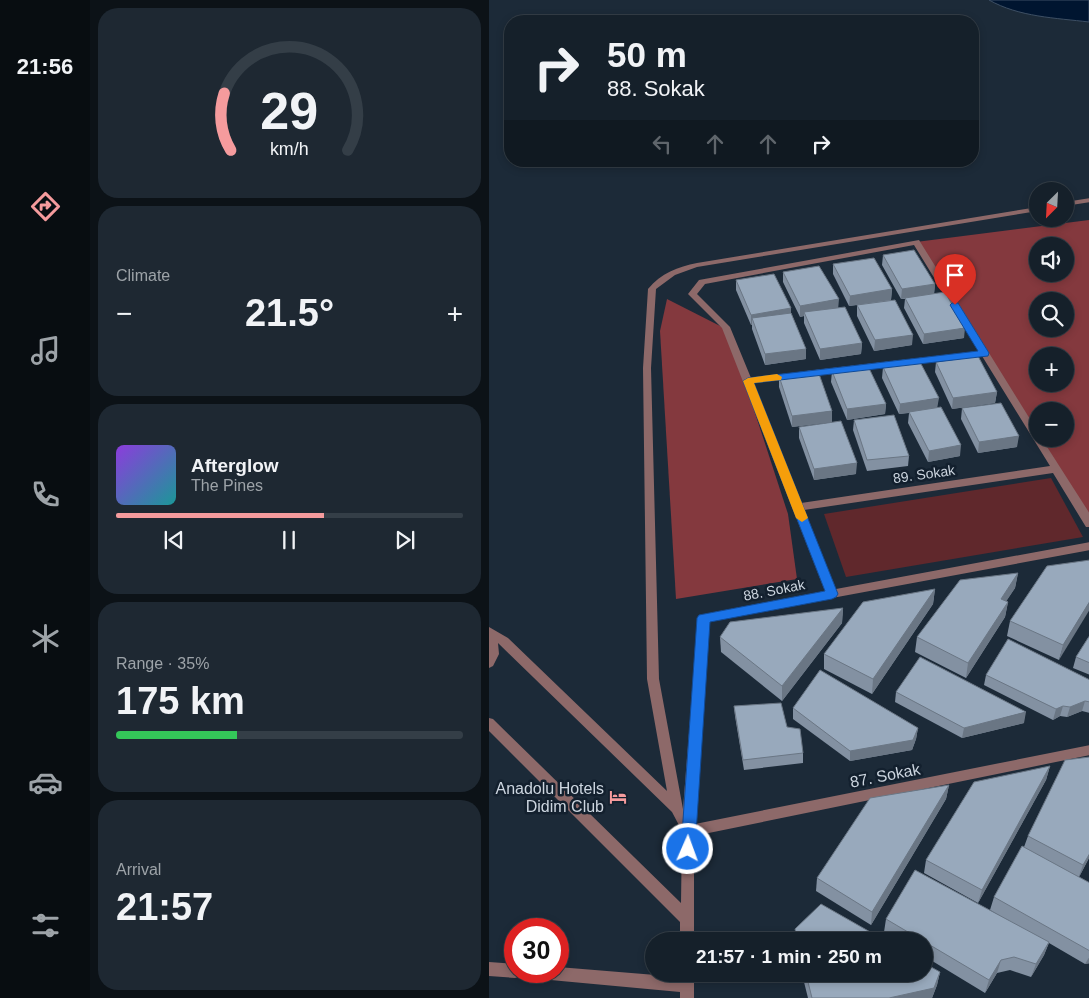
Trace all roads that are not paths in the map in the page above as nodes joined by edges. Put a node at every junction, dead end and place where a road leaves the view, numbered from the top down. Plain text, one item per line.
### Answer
1 (1089, 200) edge
2 (1074, 202) edge
3 (1029, 210) edge
4 (985, 353) junction
5 (748, 381) junction
6 (1055, 469) junction
7 (797, 507) junction
8 (1089, 524) edge
9 (1089, 546) edge
10 (832, 594) junction
11 (491, 632) edge
12 (489, 663) edge
13 (489, 723) edge
14 (1089, 750) edge
15 (676, 808) junction
16 (688, 831) junction
17 (687, 919) junction
18 (687, 932) edge
19 (489, 969) edge
20 (504, 970) edge
21 (569, 975) edge
22 (687, 985) edge

1 - 2 street
3 - 15 street
4 - 5 street
4 - 5 street
4 - 6 street
5 - 7 street
6 - 7 street, 89. Sokak
6 - 8 street
7 - 10 street
9 - 10 street, 88. Sokak
10 - 16 street, 88. Sokak
11 - 12 street
11 - 15 street
13 - 17 street
14 - 16 street, 87. Sokak
15 - 16 street
16 - 17 street
17 - 18 street
19 - 20 street
21 - 22 street

